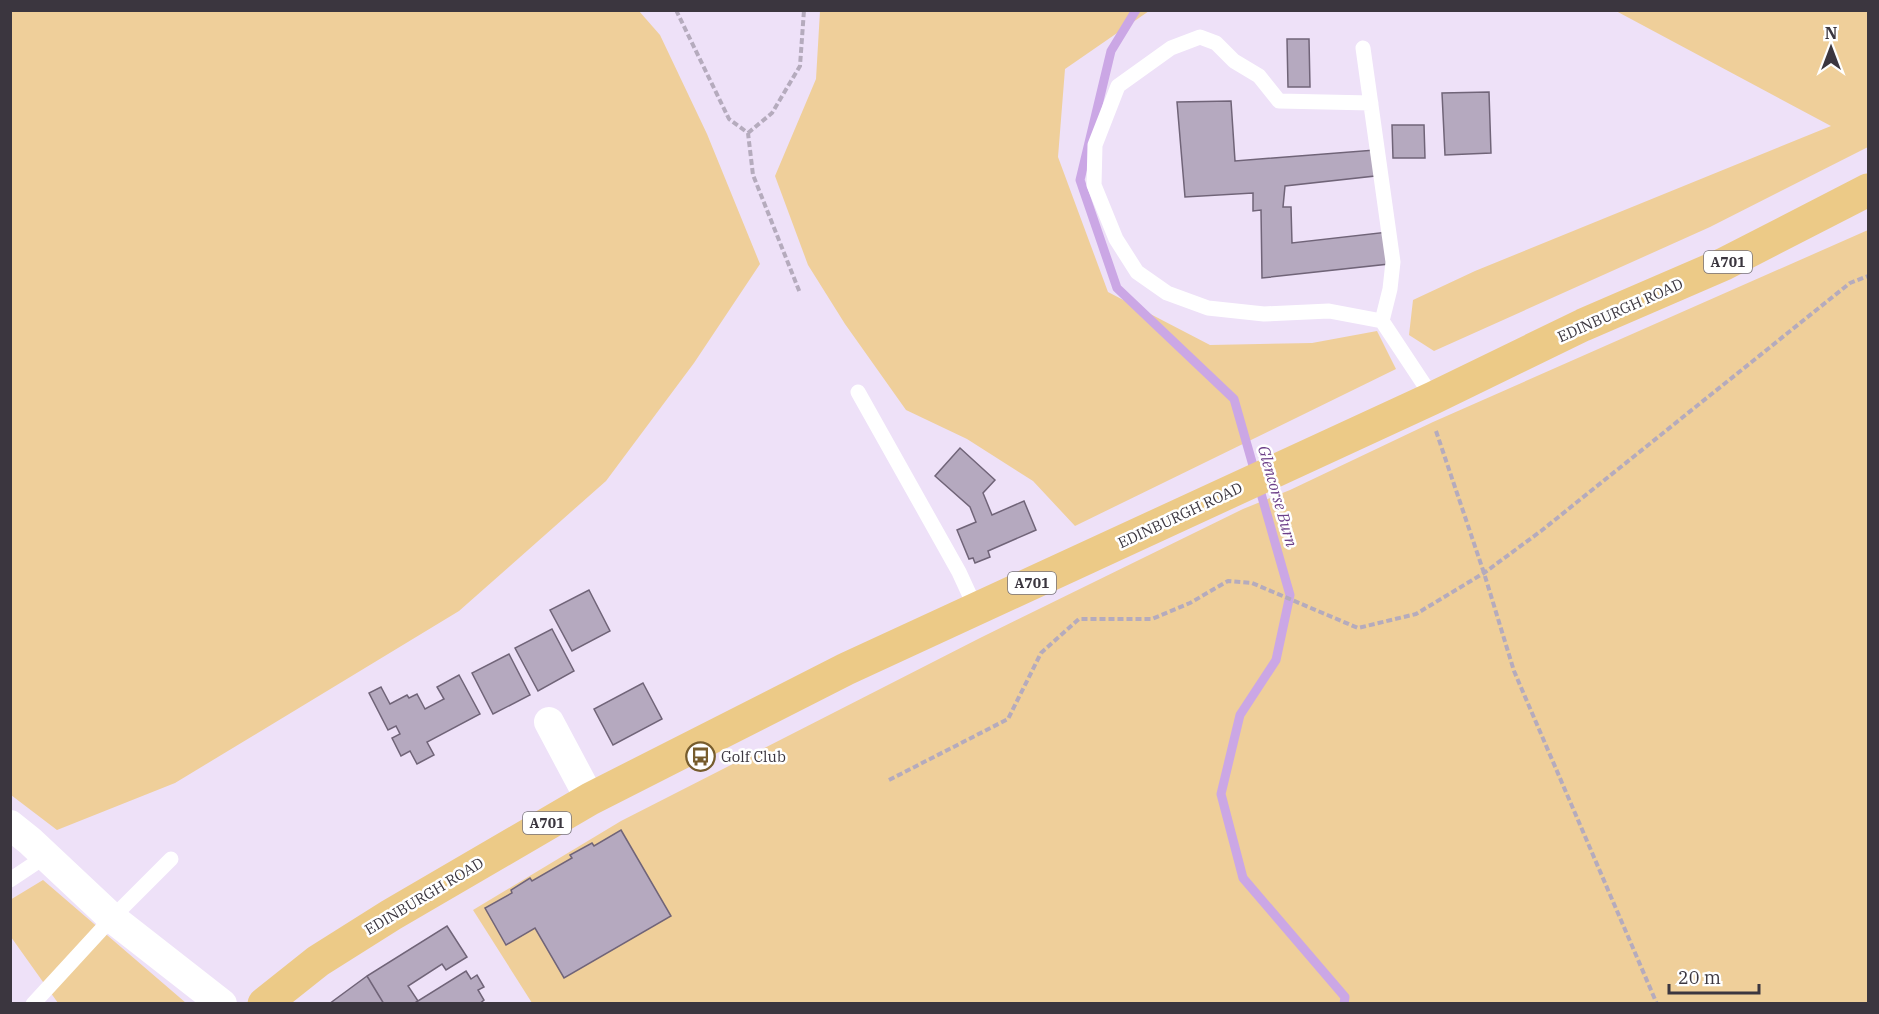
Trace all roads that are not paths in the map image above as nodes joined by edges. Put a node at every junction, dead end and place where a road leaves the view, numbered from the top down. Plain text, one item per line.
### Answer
1 (1363, 48) dead end
2 (1371, 103) junction
3 (1869, 190) edge
4 (1382, 321) junction
5 (858, 392) dead end
6 (1428, 400) junction
7 (976, 609) junction
8 (549, 722) dead end
9 (590, 798) junction
10 (10, 825) edge
11 (46, 855) junction
12 (171, 859) dead end
13 (10, 880) edge
14 (112, 918) junction
15 (267, 1002) edge
16 (33, 1004) edge
17 (222, 1004) edge

1 - 2 lane
2 - 4 lane
2 - 4 lane
3 - 6 main road, EDINBURGH ROAD / A701
4 - 6 lane
5 - 7 lane
6 - 7 main road, EDINBURGH ROAD / A701
7 - 9 main road, EDINBURGH ROAD / A701
8 - 9 street
9 - 15 main road, EDINBURGH ROAD / A701
10 - 11 street
11 - 13 lane
11 - 14 street
12 - 14 lane
14 - 16 lane
14 - 17 street

